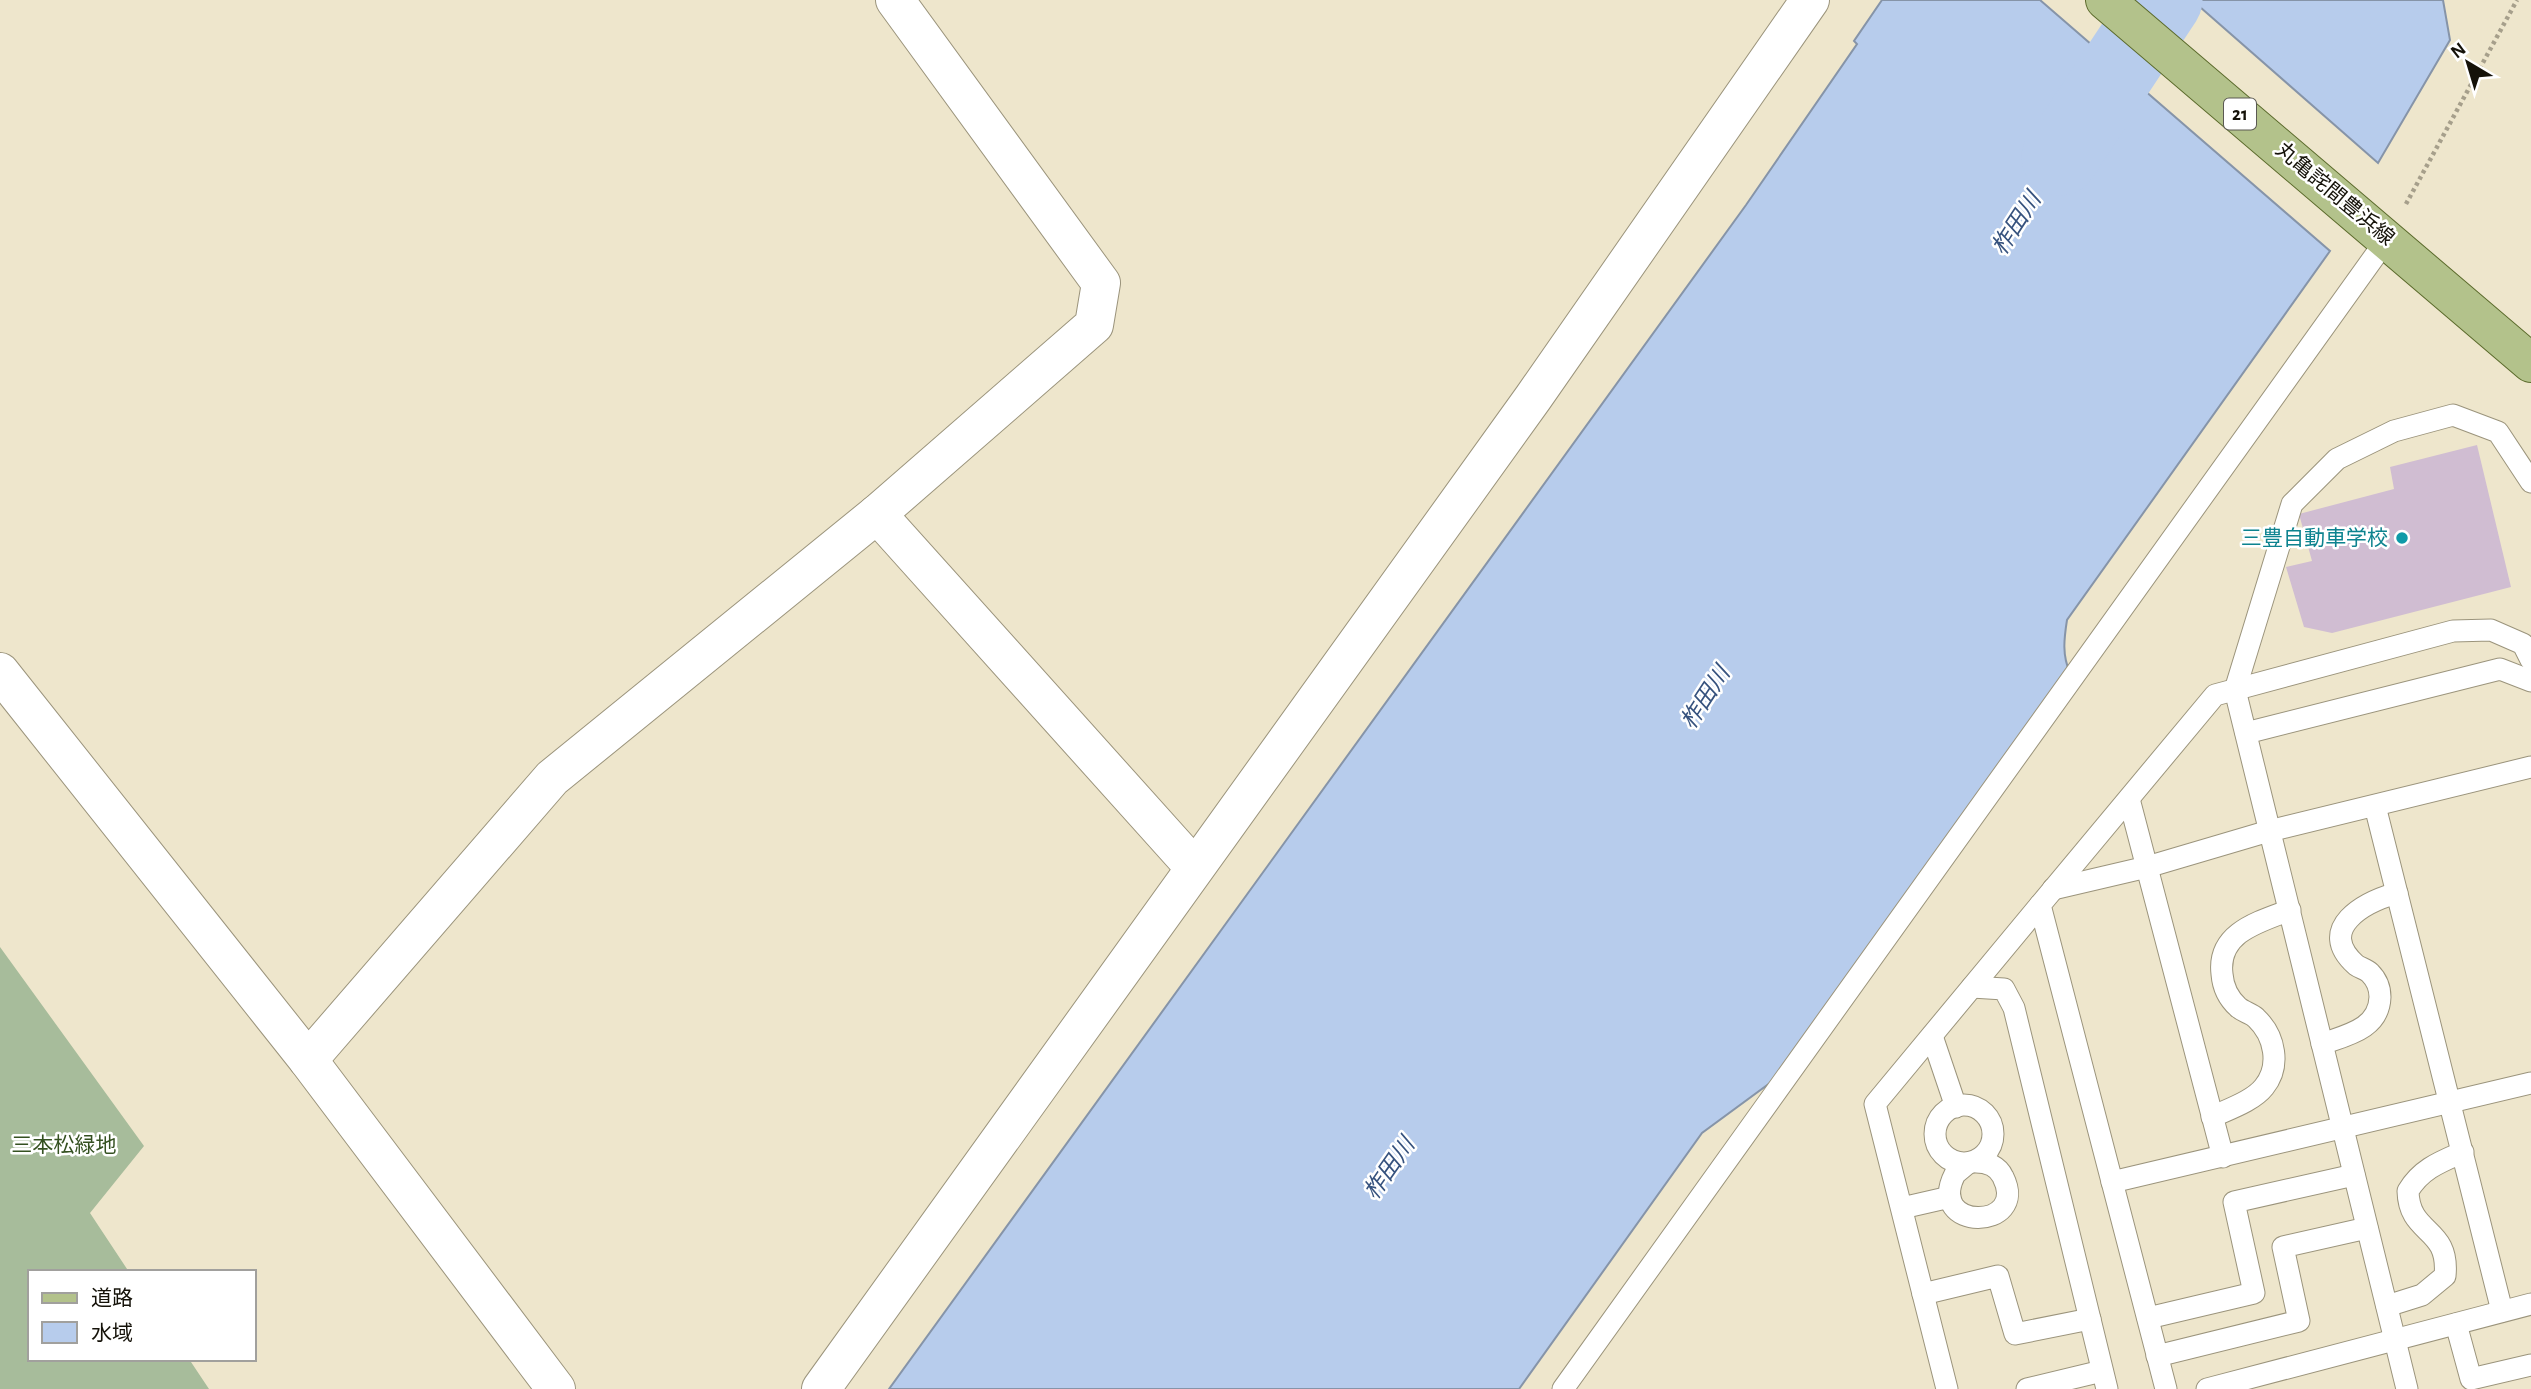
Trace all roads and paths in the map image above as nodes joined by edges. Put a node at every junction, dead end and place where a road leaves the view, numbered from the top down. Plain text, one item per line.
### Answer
1 (895, 0) edge
2 (1810, 0) edge
3 (2105, 0) edge
4 (2517, 0) edge
5 (2381, 233) junction
6 (2531, 363) edge
7 (2531, 482) edge
8 (877, 514) junction
9 (2531, 660) edge
10 (0, 672) edge
11 (2531, 681) edge
12 (2235, 690) junction
13 (2246, 733) junction
14 (2531, 767) edge
15 (2129, 799) junction
16 (2375, 806) junction
17 (2269, 831) junction
18 (1194, 867) junction
19 (2147, 867) junction
20 (2397, 893) junction
21 (2047, 897) junction
22 (2290, 911) junction
23 (1972, 987) junction
24 (1932, 1036) junction
25 (2322, 1044) junction
26 (308, 1060) junction
27 (2531, 1083) edge
28 (2451, 1101) junction
29 (1956, 1107) junction
30 (2213, 1116) junction
31 (2343, 1129) junction
32 (2463, 1153) junction
33 (2223, 1157) junction
34 (1972, 1163) junction
35 (2354, 1175) junction
36 (2112, 1182) junction
37 (1950, 1197) junction
38 (1902, 1208) junction
39 (2367, 1228) junction
40 (1923, 1294) junction
41 (2531, 1304) edge
42 (2387, 1306) junction
43 (2502, 1311) junction
44 (2148, 1318) junction
45 (2090, 1319) junction
46 (2456, 1324) junction
47 (2396, 1340) junction
48 (2157, 1356) junction
49 (2531, 1364) edge
50 (2104, 1380) edge
51 (556, 1389) edge
52 (821, 1389) edge
53 (1563, 1389) edge
54 (1947, 1389) edge
55 (2027, 1389) edge
56 (2166, 1389) edge
57 (2207, 1389) edge
58 (2407, 1389) edge

1 - 8 street
2 - 18 street
3 - 5 main road, 丸亀詫間豊浜線 / 21
4 - 5 path
5 - 6 main road, 丸亀詫間豊浜線 / 21
5 - 53 lane
7 - 12 lane
8 - 18 street
8 - 26 street
9 - 12 lane
10 - 26 street
11 - 13 lane
12 - 13 lane
12 - 15 lane
13 - 17 lane
14 - 16 lane
15 - 19 lane
15 - 21 lane
16 - 17 lane
16 - 20 lane
17 - 19 lane
17 - 22 lane
18 - 52 street
19 - 21 lane
19 - 30 lane
20 - 25 lane
20 - 28 lane
21 - 23 lane
21 - 36 lane
22 - 25 lane
22 - 30 lane
23 - 24 lane
23 - 45 lane
24 - 29 lane
24 - 38 lane
25 - 31 lane
26 - 51 street
27 - 28 lane
28 - 31 lane
28 - 32 lane
29 - 34 lane
29 - 34 lane
30 - 33 lane
31 - 33 lane
31 - 35 lane
32 - 42 lane
32 - 43 lane
33 - 36 lane
34 - 37 lane
34 - 37 lane
35 - 39 lane
35 - 44 lane
36 - 44 lane
37 - 38 lane
38 - 40 lane
39 - 42 lane
39 - 48 lane
40 - 45 lane
40 - 54 lane
41 - 43 lane
42 - 47 lane
43 - 46 lane
44 - 48 lane
45 - 50 lane
46 - 47 lane
46 - 49 lane
47 - 57 lane
47 - 58 lane
48 - 56 lane
50 - 55 lane

